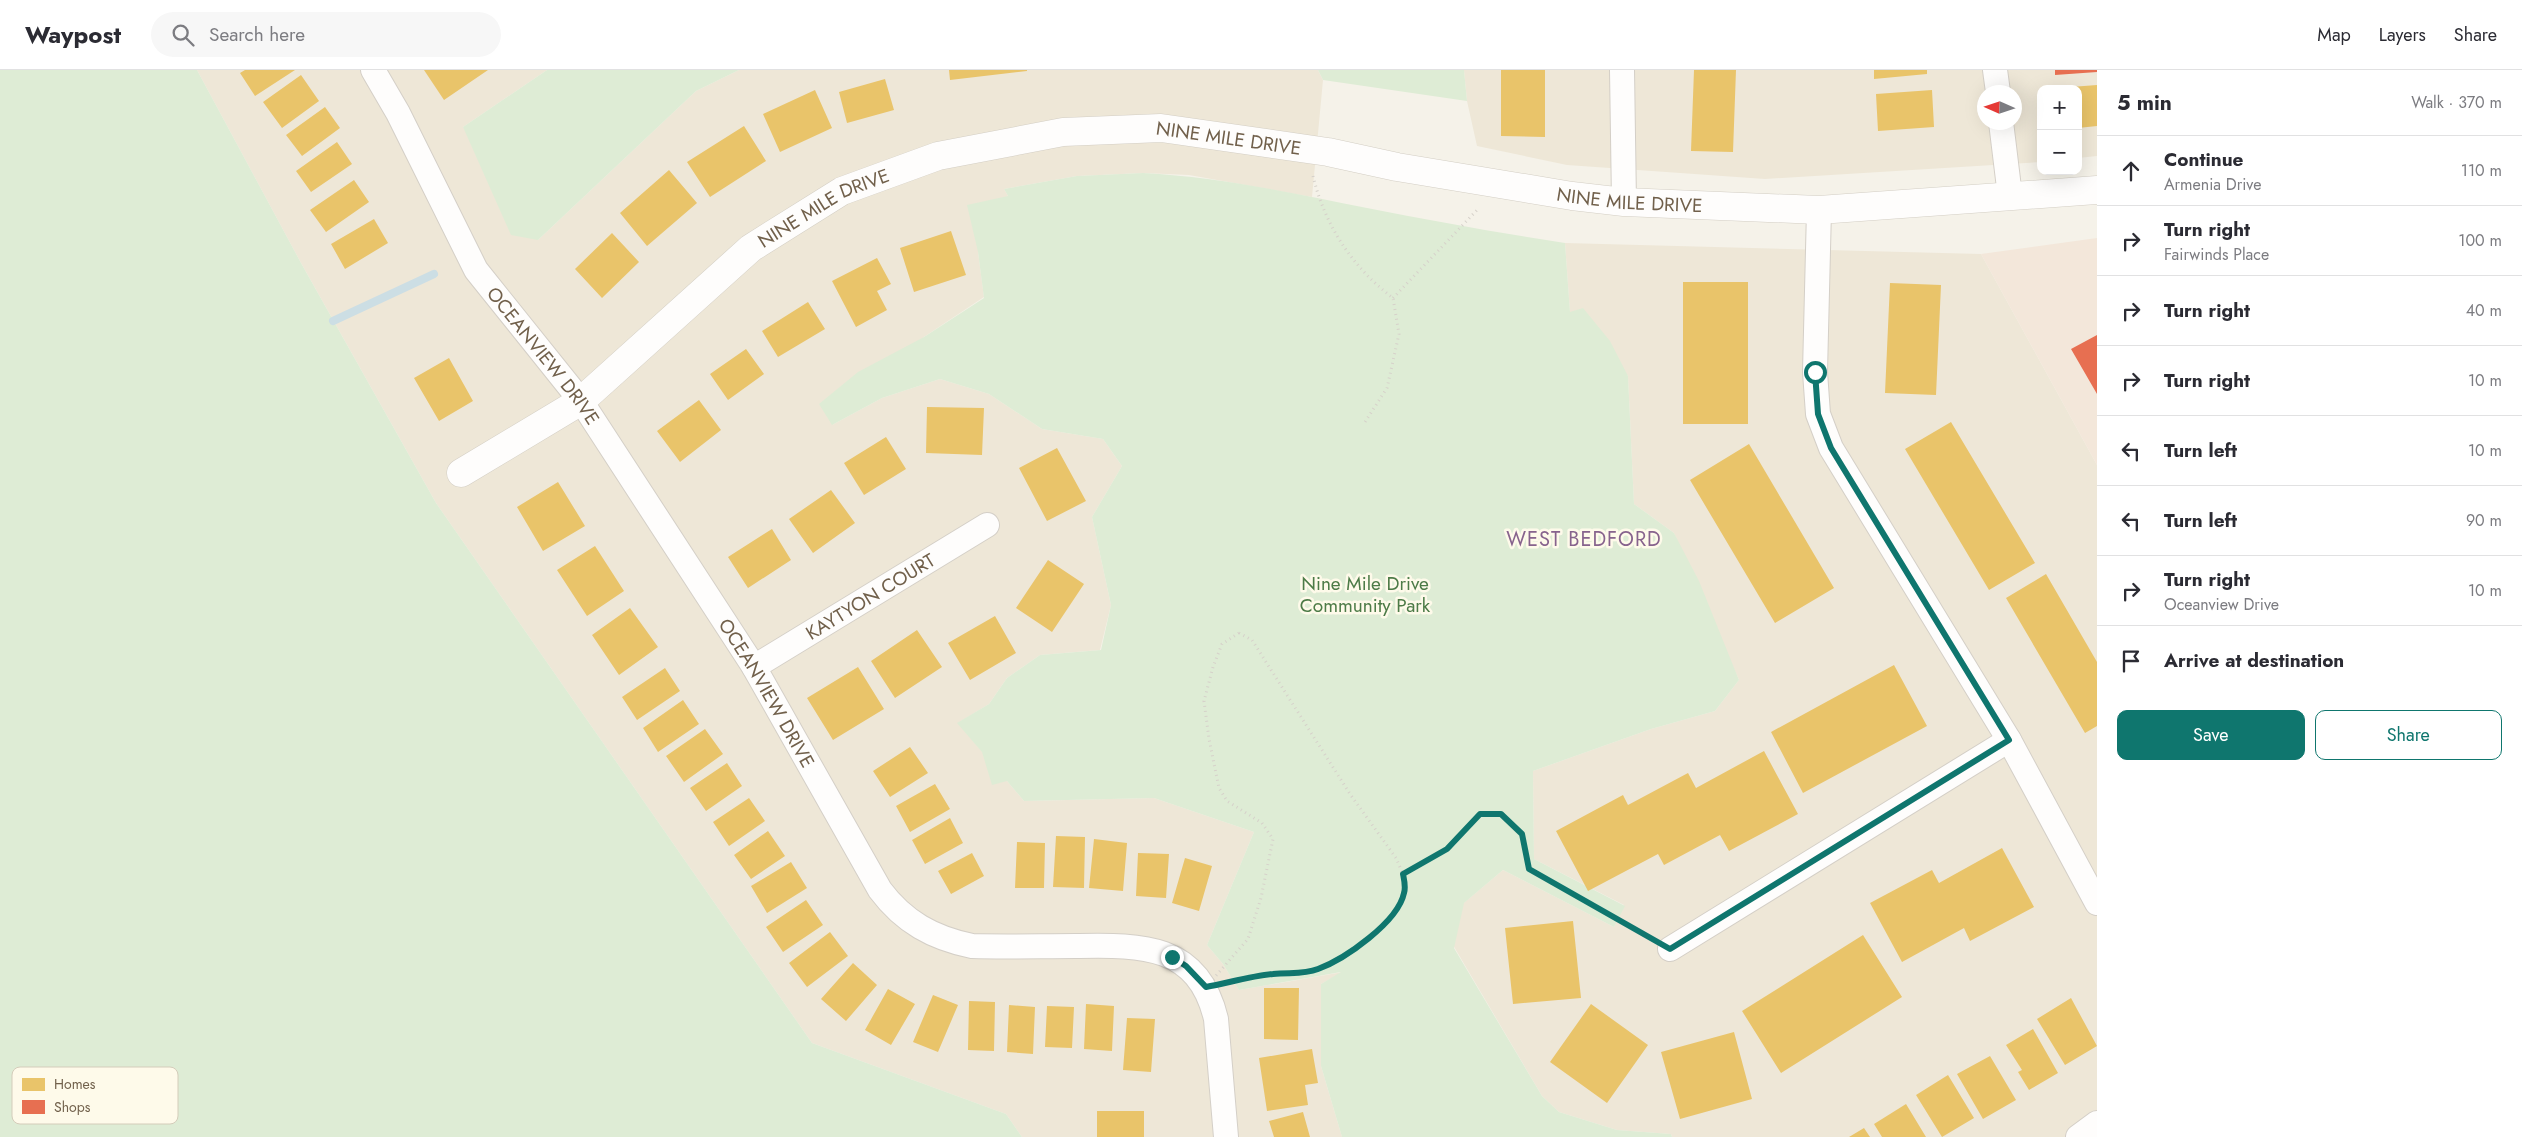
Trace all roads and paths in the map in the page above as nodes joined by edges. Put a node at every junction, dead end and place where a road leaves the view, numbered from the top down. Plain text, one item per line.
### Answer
1 (373, 70) edge
2 (1622, 70) edge
3 (1996, 70) edge
4 (1997, 85) edge
5 (2003, 130) edge
6 (1307, 149) junction
7 (1502, 185) junction
8 (2097, 190) edge
9 (2010, 196) junction
10 (1624, 202) junction
11 (1819, 210) junction
12 (1393, 298) junction
13 (581, 401) junction
14 (1365, 422) dead end
15 (460, 473) dead end
16 (987, 525) dead end
17 (754, 667) junction
18 (2009, 740) junction
19 (1403, 874) junction
20 (2097, 903) edge
21 (1670, 949) joint
22 (1206, 987) junction
23 (2097, 1123) edge
24 (1226, 1137) edge
25 (2078, 1137) edge

1 - 13 street, OCEANVIEW DRIVE
2 - 10 street
3 - 4 street
5 - 9 street
6 - 7 street, NINE MILE DRIVE
6 - 12 path
6 - 13 street, NINE MILE DRIVE
7 - 10 street, NINE MILE DRIVE
7 - 12 path
8 - 9 street, NINE MILE DRIVE
9 - 11 street, NINE MILE DRIVE
10 - 11 street, NINE MILE DRIVE
11 - 18 street
12 - 14 path
13 - 15 street, NINE MILE DRIVE
13 - 17 street, OCEANVIEW DRIVE
16 - 17 street, KAYTYON COURT
17 - 22 street, OCEANVIEW DRIVE
18 - 20 street
18 - 21 street
19 - 21 path
19 - 22 path
19 - 22 path
22 - 24 street, OCEANVIEW DRIVE
23 - 25 street

